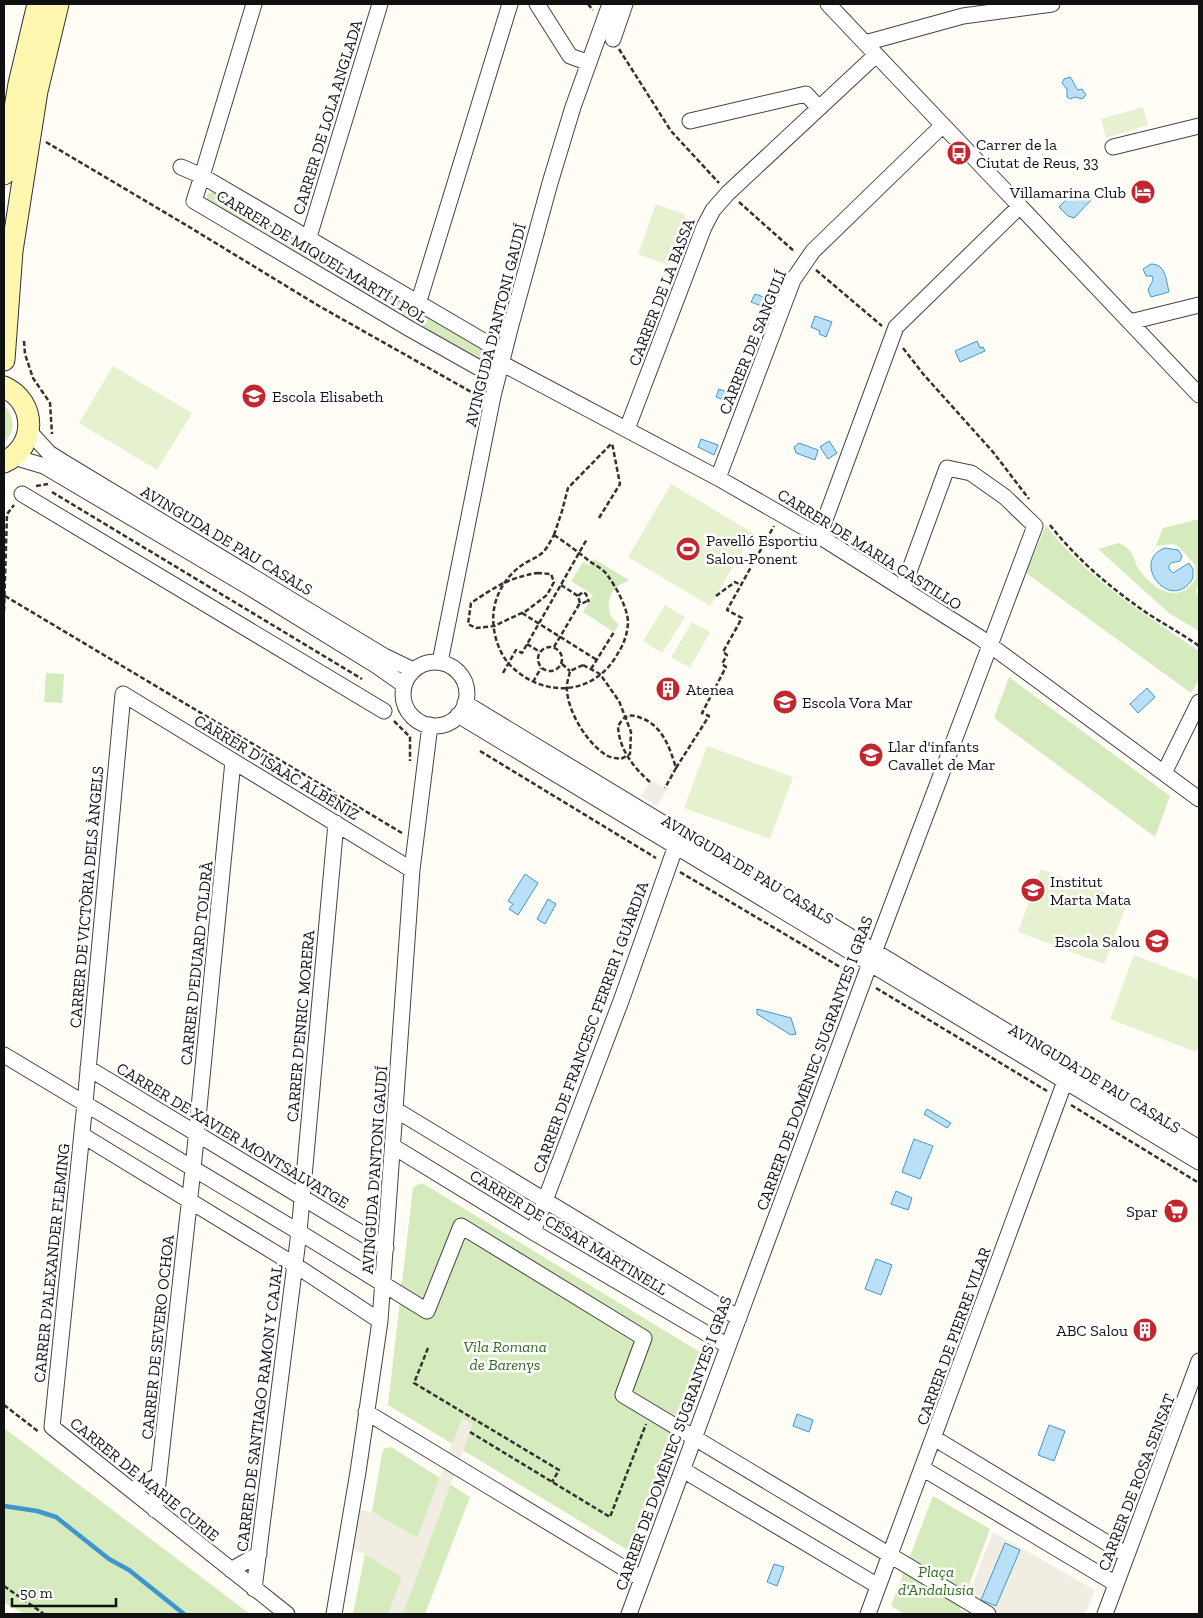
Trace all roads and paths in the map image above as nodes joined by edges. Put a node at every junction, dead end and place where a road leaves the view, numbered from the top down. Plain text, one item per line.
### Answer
1 (38, 4) edge
2 (58, 4) edge
3 (254, 4) edge
4 (380, 4) edge
5 (536, 4) edge
6 (610, 4) edge
7 (626, 4) edge
8 (828, 4) edge
9 (1052, 4) edge
10 (509, 8) edge
11 (962, 10) edge
12 (613, 39) dead end
13 (865, 43) junction
14 (876, 55) junction
15 (589, 63) junction
16 (819, 108) junction
17 (690, 121) dead end
18 (943, 125) junction
19 (1199, 126) edge
20 (1113, 147) dead end
21 (44, 151) dead end
22 (181, 167) dead end
23 (4, 174) edge
24 (202, 176) junction
25 (1020, 206) junction
26 (308, 240) junction
27 (418, 304) junction
28 (1199, 304) edge
29 (1130, 322) junction
30 (23, 334) dead end
31 (4, 361) edge
32 (501, 365) junction
33 (4, 387) edge
34 (1199, 395) edge
35 (493, 396) junction
36 (627, 429) junction
37 (29, 432) junction
38 (53, 439) dead end
39 (9, 460) edge
40 (58, 474) junction
41 (718, 478) junction
42 (52, 492) dead end
43 (22, 494) junction
44 (1038, 510) dead end
45 (781, 514) junction
46 (599, 518) dead end
47 (1035, 526) junction
48 (554, 535) junction
49 (819, 536) junction
50 (587, 539) dead end
51 (580, 552) junction
52 (504, 582) junction
53 (560, 585) junction
54 (741, 585) junction
55 (903, 588) junction
56 (5, 596) junction
57 (578, 596) junction
58 (716, 596) dead end
59 (580, 603) junction
60 (4, 611) edge
61 (521, 613) junction
62 (538, 624) junction
63 (494, 626) junction
64 (614, 632) dead end
65 (560, 637) junction
66 (527, 644) junction
67 (990, 645) junction
68 (554, 647) junction
69 (540, 652) junction
70 (597, 660) junction
71 (440, 662) junction
72 (508, 663) junction
73 (562, 664) junction
74 (541, 668) junction
75 (591, 669) junction
76 (413, 670) junction
77 (570, 671) junction
78 (503, 673) dead end
79 (601, 675) junction
80 (362, 679) dead end
81 (533, 682) junction
82 (404, 685) junction
83 (567, 689) junction
84 (123, 694) joint
85 (1199, 702) edge
86 (462, 709) junction
87 (384, 711) joint
88 (626, 717) junction
89 (430, 725) junction
90 (480, 751) dead end
91 (627, 755) junction
92 (234, 761) junction
93 (676, 768) junction
94 (409, 769) dead end
95 (1164, 773) junction
96 (650, 782) dead end
97 (665, 788) dead end
98 (1199, 799) edge
99 (336, 823) junction
100 (402, 824) dead end
101 (401, 833) junction
102 (357, 836) junction
103 (678, 840) junction
104 (416, 842) junction
105 (334, 844) junction
106 (669, 865) junction
107 (412, 870) junction
108 (872, 957) junction
109 (863, 980) junction
110 (4, 1055) edge
111 (88, 1068) junction
112 (1068, 1076) junction
113 (1059, 1098) junction
114 (85, 1104) junction
115 (396, 1110) junction
116 (199, 1111) junction
117 (174, 1121) junction
118 (82, 1135) junction
119 (196, 1135) junction
120 (394, 1147) junction
121 (104, 1148) junction
122 (1199, 1148) edge
123 (79, 1161) junction
124 (1199, 1162) edge
125 (193, 1169) junction
126 (304, 1172) junction
127 (278, 1183) junction
128 (1199, 1183) edge
129 (302, 1197) junction
130 (190, 1200) junction
131 (545, 1201) junction
132 (214, 1215) junction
133 (187, 1225) junction
134 (299, 1232) junction
135 (533, 1232) junction
136 (386, 1248) junction
137 (295, 1265) junction
138 (314, 1277) junction
139 (383, 1284) junction
140 (292, 1285) junction
141 (738, 1318) junction
142 (380, 1320) junction
143 (728, 1346) junction
144 (428, 1348) dead end
145 (1199, 1361) edge
146 (4, 1405) edge
147 (366, 1412) junction
148 (651, 1412) junction
149 (55, 1429) junction
150 (470, 1432) dead end
151 (694, 1438) junction
152 (934, 1438) junction
153 (922, 1468) junction
154 (683, 1470) junction
155 (159, 1475) junction
156 (552, 1482) junction
157 (131, 1490) junction
158 (155, 1510) junction
159 (258, 1554) junction
160 (890, 1554) junction
161 (1127, 1555) junction
162 (231, 1570) junction
163 (642, 1579) junction
164 (1116, 1584) junction
165 (4, 1586) edge
166 (878, 1586) junction
167 (254, 1589) junction
168 (44, 1614) edge
169 (287, 1614) edge
170 (334, 1614) edge
171 (629, 1614) edge
172 (868, 1614) edge
173 (988, 1614) edge
174 (1105, 1614) edge

1 - 23 street
2 - 31 street
3 - 24 street
4 - 26 street, CARRER DE LOLA ANGLADA
5 - 10 street
5 - 15 street
6 - 15 street, AVINGUDA D'ANTONI GAUDÍ
7 - 12 street
8 - 13 street
9 - 11 street
10 - 27 street
11 - 13 street
13 - 14 street
14 - 16 street, CARRER DE LA BASSA
14 - 18 street
15 - 32 street, AVINGUDA D'ANTONI GAUDÍ
16 - 17 street
16 - 36 street, CARRER DE LA BASSA
18 - 25 street
18 - 41 street, CARRER DE SANGULÍ
19 - 20 street
21 - 35 path
22 - 24 street
24 - 26 street, CARRER DE MIQUEL MARTÍ I POL
24 - 32 street, CARRER DE MIQUEL MARTÍ I POL
25 - 29 street
25 - 49 street
26 - 27 street, CARRER DE MIQUEL MARTÍ I POL
27 - 32 street, CARRER DE MIQUEL MARTÍ I POL
28 - 29 street
29 - 34 street
30 - 38 path
31 - 33 street
32 - 35 street, AVINGUDA D'ANTONI GAUDÍ
32 - 36 street, CARRER DE MARIA CASTILLO
33 - 37 street
35 - 71 street, AVINGUDA D'ANTONI GAUDÍ
36 - 41 street, CARRER DE MARIA CASTILLO
37 - 39 street
37 - 76 street, AVINGUDA DE PAU CASALS
39 - 40 street, AVINGUDA DE PAU CASALS
40 - 43 path
40 - 82 street, AVINGUDA DE PAU CASALS
41 - 45 street, CARRER DE MARIA CASTILLO
42 - 80 path
43 - 56 path
43 - 87 street
44 - 47 street, CARRER DE DOMÈNEC SUGRANYES I GRAS
45 - 49 street, CARRER DE MARIA CASTILLO
45 - 54 path
46 - 48 path
47 - 55 street
47 - 67 street, CARRER DE DOMÈNEC SUGRANYES I GRAS
48 - 51 path
48 - 52 path
49 - 55 street, CARRER DE MARIA CASTILLO
50 - 51 path
51 - 53 path
51 - 79 path
52 - 61 path
52 - 63 path
52 - 63 path
53 - 57 path
53 - 62 path
54 - 58 path
54 - 93 path
55 - 67 street, CARRER DE MARIA CASTILLO
56 - 60 path
56 - 101 path
57 - 59 path
57 - 59 path
59 - 65 path
61 - 62 path
61 - 63 path
62 - 65 path
62 - 66 path
63 - 72 path
64 - 70 path
65 - 68 path
65 - 70 path
66 - 69 path
66 - 72 path
67 - 95 street, CARRER DE MARIA CASTILLO
67 - 108 street, CARRER DE DOMÈNEC SUGRANYES I GRAS
68 - 69 path
68 - 73 path
69 - 74 path
70 - 75 path
71 - 76 street
71 - 86 street
72 - 78 path
72 - 81 path
73 - 74 path
73 - 77 path
74 - 81 path
75 - 77 path
75 - 79 path
76 - 82 street
77 - 83 path
79 - 83 path
79 - 88 path
81 - 83 path
82 - 89 street
83 - 91 path
84 - 92 street, CARRER D'ISAAC ALBÉNIZ
84 - 111 street, CARRER DE VICTÒRIA DELS ÀNGELS
85 - 95 street
86 - 89 street
86 - 103 street, AVINGUDA DE PAU CASALS
87 - 94 path
88 - 91 path
88 - 91 path
88 - 93 path
89 - 104 street, AVINGUDA D'ANTONI GAUDÍ
90 - 106 path
91 - 96 path
92 - 99 street, CARRER D'ISAAC ALBÉNIZ
92 - 116 street, CARRER D'EDUARD TOLDRÀ
93 - 97 path
95 - 98 street, CARRER DE MARIA CASTILLO
99 - 102 street, CARRER D'ISAAC ALBÉNIZ
99 - 105 street, CARRER D'ENRIC MORERA
100 - 101 path
101 - 104 path
102 - 105 street
102 - 107 street, CARRER D'ISAAC ALBÉNIZ
103 - 106 street, CARRER DE FRANCESC FERRER I GUÀRDIA
103 - 108 street, AVINGUDA DE PAU CASALS
104 - 107 street, AVINGUDA D'ANTONI GAUDÍ
105 - 126 street, CARRER D'ENRIC MORERA
106 - 109 path
106 - 131 street, CARRER DE FRANCESC FERRER I GUÀRDIA
107 - 115 street, AVINGUDA D'ANTONI GAUDÍ
108 - 109 street, CARRER DE DOMÈNEC SUGRANYES I GRAS
108 - 112 street, AVINGUDA DE PAU CASALS
109 - 113 path
109 - 141 street, CARRER DE DOMÈNEC SUGRANYES I GRAS
110 - 114 street
111 - 114 street, CARRER DE VICTÒRIA DELS ÀNGELS
111 - 117 street, CARRER DE XAVIER MONTSALVATGE
112 - 113 street, CARRER DE PIERRE VILAR
112 - 122 street, AVINGUDA DE PAU CASALS
112 - 124 street, AVINGUDA DE PAU CASALS
113 - 128 path
113 - 152 street, CARRER DE PIERRE VILAR
114 - 118 street, CARRER D'ALEXANDER FLEMING
114 - 125 street
115 - 120 street, AVINGUDA D'ANTONI GAUDÍ
115 - 131 street
116 - 117 street
116 - 119 street, CARRER D'EDUARD TOLDRÀ
117 - 119 street, CARRER DE XAVIER MONTSALVATGE
118 - 121 street
118 - 123 street, CARRER D'ALEXANDER FLEMING
119 - 125 street, CARRER D'EDUARD TOLDRÀ
119 - 127 street, CARRER DE XAVIER MONTSALVATGE
120 - 135 street, CARRER DE CÉSAR MARTINELL
120 - 136 street, AVINGUDA D'ANTONI GAUDÍ
121 - 123 street
121 - 130 street
123 - 149 street, CARRER D'ALEXANDER FLEMING
125 - 130 street, CARRER DE SEVERO OCHOA
125 - 134 street
126 - 127 street
126 - 129 street, CARRER D'ENRIC MORERA
127 - 129 street, CARRER DE XAVIER MONTSALVATGE
129 - 134 street, CARRER D'ENRIC MORERA
129 - 136 street, CARRER DE XAVIER MONTSALVATGE
130 - 132 street
130 - 133 street, CARRER DE SEVERO OCHOA
131 - 135 street, CARRER DE FRANCESC FERRER I GUÀRDIA
131 - 141 street
132 - 133 street
132 - 137 street
133 - 155 street, CARRER DE SEVERO OCHOA
134 - 137 street, CARRER DE SANTIAGO RAMON Y CAJAL
134 - 139 street
135 - 143 street, CARRER DE CÉSAR MARTINELL
136 - 139 street, AVINGUDA D'ANTONI GAUDÍ
137 - 138 street
137 - 140 street, CARRER DE SANTIAGO RAMON Y CAJAL
138 - 140 street
138 - 142 street
139 - 142 street, AVINGUDA D'ANTONI GAUDÍ
139 - 148 street
140 - 159 street, CARRER DE SANTIAGO RAMON Y CAJAL
141 - 143 street, CARRER DE DOMÈNEC SUGRANYES I GRAS
142 - 147 street, AVINGUDA D'ANTONI GAUDÍ
143 - 151 street, CARRER DE DOMÈNEC SUGRANYES I GRAS
144 - 156 path
145 - 161 street, CARRER DE ROSA SENSAT
146 - 149 path
147 - 163 street
147 - 170 street, AVINGUDA D'ANTONI GAUDÍ
148 - 151 street
148 - 156 path
149 - 157 street, CARRER DE MARIE CURIE
150 - 156 path
151 - 154 street, CARRER DE DOMÈNEC SUGRANYES I GRAS
151 - 160 street
152 - 153 street, CARRER DE PIERRE VILAR
152 - 161 street
153 - 160 street, CARRER DE PIERRE VILAR
153 - 164 street
154 - 163 street, CARRER DE DOMÈNEC SUGRANYES I GRAS
154 - 166 street
155 - 157 street
155 - 158 street, CARRER DE SEVERO OCHOA
157 - 158 street, CARRER DE MARIE CURIE
158 - 162 street, CARRER DE MARIE CURIE
159 - 162 street
159 - 167 street, CARRER DE SANTIAGO RAMON Y CAJAL
160 - 166 street, CARRER DE PIERRE VILAR
160 - 173 street
161 - 164 street, CARRER DE ROSA SENSAT
162 - 167 street, CARRER DE MARIE CURIE
163 - 171 street, CARRER DE DOMÈNEC SUGRANYES I GRAS
164 - 174 street, CARRER DE ROSA SENSAT
165 - 168 path
166 - 172 street, CARRER DE PIERRE VILAR
167 - 169 street, CARRER DE MARIE CURIE

